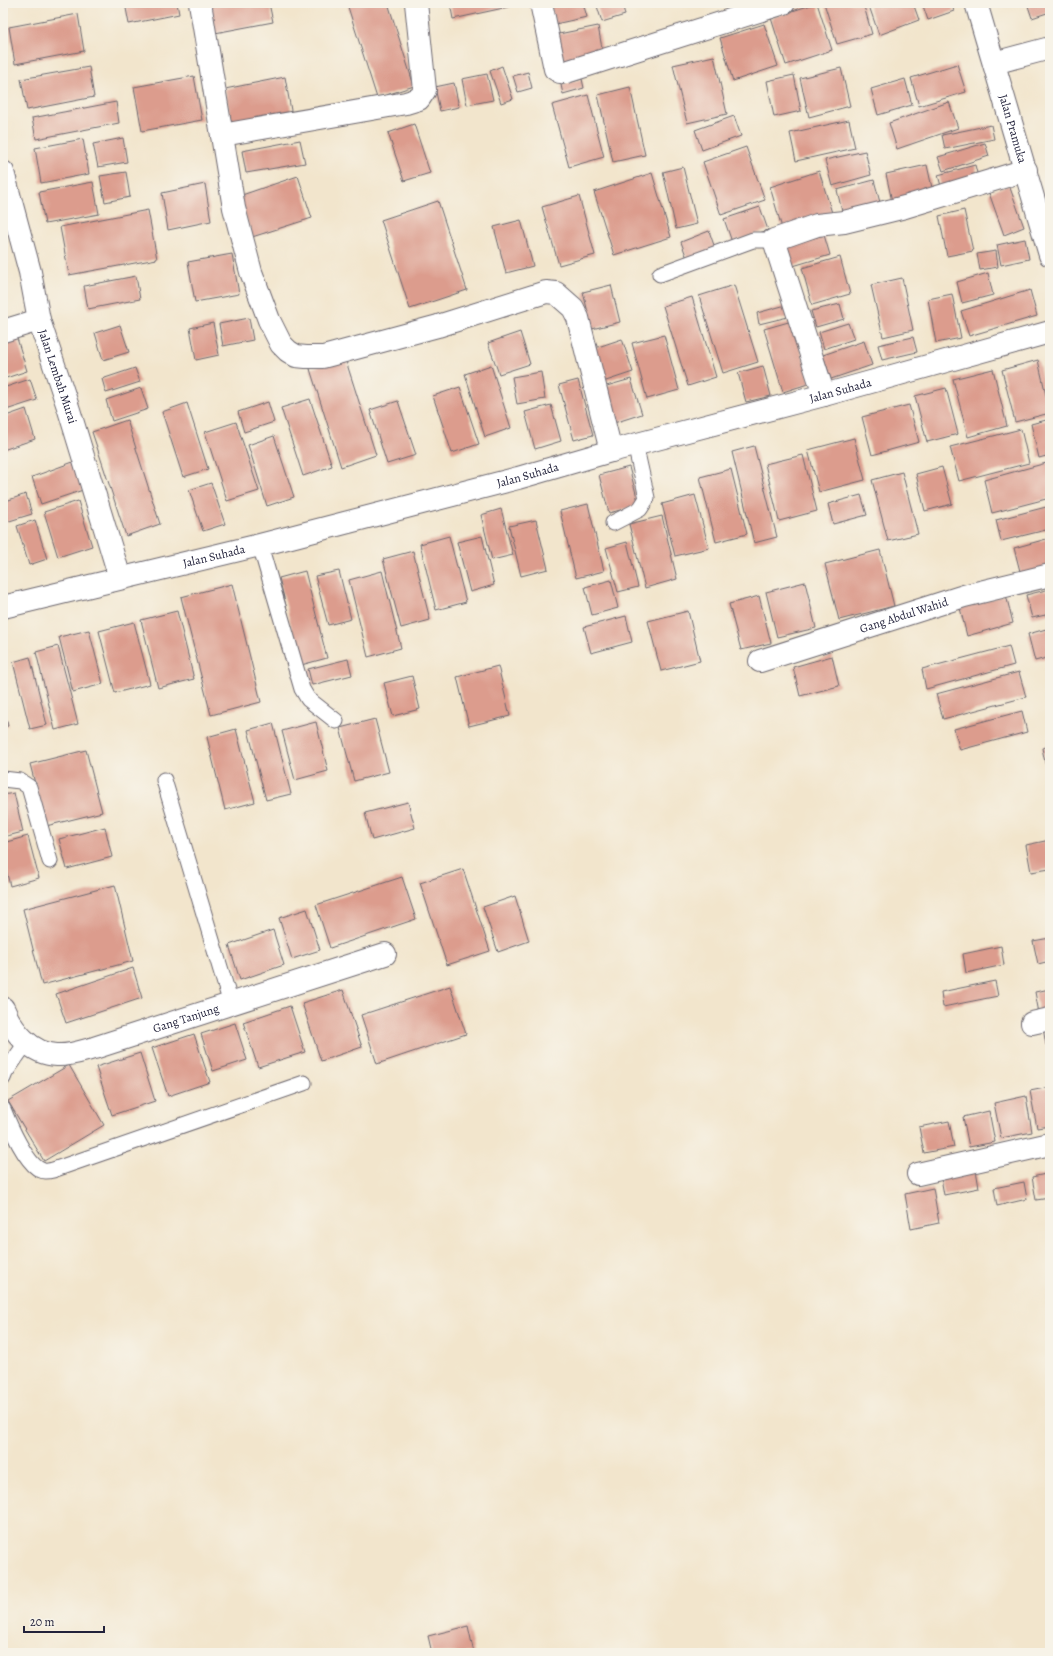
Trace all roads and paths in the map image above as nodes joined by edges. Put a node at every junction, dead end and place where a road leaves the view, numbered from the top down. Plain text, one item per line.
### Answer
1 (200, 3) edge
2 (416, 3) edge
3 (541, 3) edge
4 (784, 3) edge
5 (976, 3) edge
6 (1050, 48) edge
7 (994, 63) junction
8 (222, 135) junction
9 (1026, 170) junction
10 (3, 172) edge
11 (774, 240) junction
12 (1050, 255) edge
13 (660, 274) dead end
14 (39, 320) junction
15 (3, 331) edge
16 (1050, 332) edge
17 (824, 395) junction
18 (635, 444) junction
19 (611, 450) junction
20 (613, 524) dead end
21 (260, 545) junction
22 (1050, 575) edge
23 (120, 578) junction
24 (3, 607) edge
25 (760, 661) dead end
26 (336, 721) dead end
27 (3, 779) edge
28 (164, 780) dead end
29 (50, 861) dead end
30 (386, 954) dead end
31 (231, 1004) junction
32 (3, 1008) edge
33 (26, 1043) junction
34 (3, 1078) edge
35 (304, 1083) dead end
36 (3, 1109) edge
37 (1050, 1144) edge
38 (918, 1174) dead end

1 - 8 street
2 - 8 street
3 - 4 street
5 - 7 street, Jalan Pramuka
6 - 7 street
7 - 9 street, Jalan Pramuka
8 - 19 street
9 - 11 street
9 - 12 street, Jalan Pramuka
10 - 14 street, Jalan Lembah Murai
11 - 13 lane
11 - 17 street
14 - 15 street
14 - 23 street, Jalan Lembah Murai
16 - 17 street, Jalan Suhada
17 - 18 street, Jalan Suhada
18 - 19 street, Jalan Suhada
18 - 20 lane
19 - 21 street, Jalan Suhada
21 - 23 street, Jalan Suhada
21 - 26 lane
22 - 25 street, Gang Abdul Wahid
23 - 24 street, Jalan Suhada
27 - 29 lane
28 - 31 lane
30 - 31 street, Gang Tanjung
31 - 33 street, Gang Tanjung
32 - 33 street, Gang Tanjung
33 - 34 lane
35 - 36 lane
37 - 38 street

